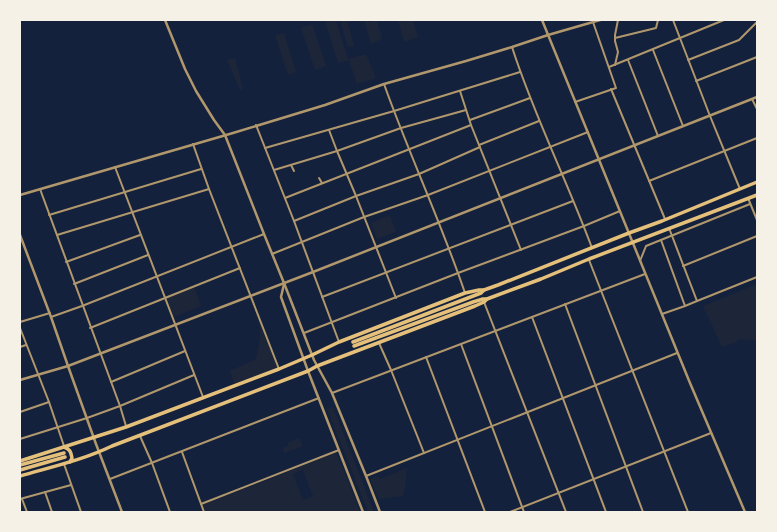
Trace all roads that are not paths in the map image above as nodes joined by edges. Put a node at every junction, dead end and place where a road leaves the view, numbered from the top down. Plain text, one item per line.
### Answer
1 (165, 20) edge
2 (542, 20) edge
3 (600, 20) edge
4 (618, 20) edge
5 (658, 20) edge
6 (673, 20) edge
7 (724, 20) edge
8 (756, 21) edge
9 (593, 22) junction
10 (548, 35) junction
11 (615, 38) junction
12 (680, 39) junction
13 (512, 47) junction
14 (653, 50) junction
15 (757, 57) edge
16 (628, 60) junction
17 (688, 60) junction
18 (616, 65) junction
19 (609, 68) junction
20 (520, 72) junction
21 (696, 81) junction
22 (384, 84) junction
23 (611, 90) junction
24 (460, 91) junction
25 (757, 97) edge
26 (530, 98) junction
27 (752, 99) junction
28 (575, 102) junction
29 (757, 109) edge
30 (466, 110) junction
31 (394, 111) junction
32 (710, 116) junction
33 (470, 120) junction
34 (540, 121) junction
35 (256, 125) junction
36 (471, 125) junction
37 (683, 126) junction
38 (401, 128) junction
39 (329, 130) junction
40 (588, 132) junction
41 (225, 135) junction
42 (658, 136) junction
43 (757, 138) edge
44 (193, 144) junction
45 (480, 146) junction
46 (634, 146) junction
47 (550, 147) junction
48 (264, 148) junction
49 (409, 149) junction
50 (337, 151) junction
51 (725, 151) junction
52 (599, 159) junction
53 (291, 165) junction
54 (115, 167) junction
55 (202, 168) junction
56 (274, 170) junction
57 (489, 170) junction
58 (294, 171) dead end
59 (347, 173) junction
60 (419, 174) junction
61 (562, 174) junction
62 (319, 178) dead end
63 (649, 181) junction
64 (757, 182) edge
65 (322, 183) junction
66 (40, 189) junction
67 (209, 189) junction
68 (740, 190) junction
69 (124, 192) junction
70 (20, 195) edge
71 (428, 195) junction
72 (757, 195) edge
73 (356, 196) junction
74 (285, 198) junction
75 (501, 198) junction
76 (748, 198) junction
77 (573, 201) junction
78 (750, 204) junction
79 (620, 211) junction
80 (132, 212) junction
81 (712, 212) junction
82 (49, 214) junction
83 (364, 217) junction
84 (714, 218) junction
85 (665, 220) junction
86 (757, 220) edge
87 (294, 221) junction
88 (439, 223) junction
89 (511, 226) junction
90 (584, 226) junction
91 (669, 228) junction
92 (629, 233) junction
93 (264, 234) junction
94 (57, 235) junction
95 (140, 235) junction
96 (672, 235) junction
97 (20, 236) edge
98 (757, 236) edge
99 (661, 240) junction
100 (302, 242) junction
101 (633, 242) junction
102 (232, 247) junction
103 (376, 248) junction
104 (592, 248) junction
105 (449, 249) junction
106 (521, 250) junction
107 (272, 254) junction
108 (148, 255) junction
109 (589, 259) junction
110 (640, 261) junction
111 (66, 262) junction
112 (683, 266) junction
113 (240, 268) junction
114 (313, 272) junction
115 (386, 273) junction
116 (458, 273) junction
117 (645, 274) junction
118 (157, 277) junction
119 (757, 277) edge
120 (284, 283) junction
121 (74, 284) junction
122 (484, 290) junction
123 (601, 290) junction
124 (465, 294) junction
125 (250, 296) junction
126 (322, 297) junction
127 (396, 298) junction
128 (165, 299) junction
129 (485, 301) junction
130 (697, 301) junction
131 (565, 304) junction
132 (82, 306) junction
133 (686, 306) junction
134 (50, 313) junction
135 (662, 314) junction
136 (51, 317) junction
137 (532, 317) junction
138 (20, 322) edge
139 (332, 323) junction
140 (175, 325) junction
141 (20, 328) edge
142 (90, 328) junction
143 (495, 331) junction
144 (304, 333) junction
145 (339, 342) junction
146 (379, 343) junction
147 (461, 344) junction
148 (27, 345) junction
149 (20, 347) edge
150 (185, 351) junction
151 (678, 353) junction
152 (100, 354) junction
153 (312, 355) junction
154 (426, 357) junction
155 (304, 358) junction
156 (68, 366) junction
157 (317, 366) junction
158 (279, 369) junction
159 (391, 370) junction
160 (308, 371) junction
161 (633, 371) junction
162 (38, 375) junction
163 (194, 375) junction
164 (20, 380) edge
165 (110, 382) junction
166 (595, 385) junction
167 (332, 393) junction
168 (204, 398) junction
169 (319, 398) junction
170 (563, 398) junction
171 (49, 402) junction
172 (120, 406) junction
173 (20, 412) edge
174 (527, 412) junction
175 (87, 418) junction
176 (492, 426) junction
177 (57, 428) junction
178 (126, 428) junction
179 (711, 433) junction
180 (140, 436) junction
181 (94, 437) junction
182 (20, 439) edge
183 (458, 440) junction
184 (64, 447) junction
185 (340, 450) junction
186 (100, 452) junction
187 (182, 452) junction
188 (664, 452) junction
189 (424, 453) junction
190 (20, 461) edge
191 (70, 462) junction
192 (152, 463) junction
193 (64, 464) junction
194 (20, 465) edge
195 (626, 467) junction
196 (20, 470) edge
197 (20, 476) edge
198 (366, 476) junction
199 (594, 479) junction
200 (110, 480) junction
201 (71, 485) junction
202 (45, 492) junction
203 (558, 493) junction
204 (21, 499) edge
205 (201, 504) junction
206 (522, 507) junction
207 (27, 512) edge
208 (52, 512) edge
209 (81, 512) edge
210 (122, 512) edge
211 (170, 512) edge
212 (204, 512) edge
213 (363, 512) edge
214 (380, 512) edge
215 (485, 512) edge
216 (510, 512) edge
217 (524, 512) edge
218 (566, 512) edge
219 (606, 512) edge
220 (643, 512) edge
221 (688, 512) edge
222 (745, 512) edge

1 - 41 street
2 - 10 street
3 - 9 street
4 - 11 street
5 - 11 street
6 - 12 street
7 - 12 street
8 - 17 street
9 - 10 street
9 - 19 street
10 - 13 street
10 - 28 street
11 - 18 street
12 - 14 street
12 - 17 street
13 - 20 street
13 - 22 street
14 - 16 street
14 - 37 street
15 - 21 street
16 - 18 street
16 - 42 street
17 - 21 street
18 - 19 street
19 - 23 street
20 - 24 street
20 - 26 street
21 - 32 street
22 - 31 street
22 - 35 street
23 - 28 street
23 - 46 street
24 - 30 street
24 - 31 street
25 - 27 street
26 - 33 street
26 - 34 street
27 - 29 street
27 - 32 street
28 - 40 street
30 - 33 street
30 - 38 street
31 - 38 street
31 - 39 street
32 - 37 street
32 - 51 street
33 - 36 street
34 - 45 street
34 - 47 street
35 - 41 street
35 - 48 street
36 - 45 street
36 - 49 street
37 - 42 street
38 - 49 street
38 - 50 street
39 - 48 street
39 - 50 street
40 - 47 street
40 - 52 street
41 - 44 street
41 - 93 street
42 - 46 street
43 - 51 street
44 - 54 street
44 - 55 street
45 - 57 street
45 - 60 street
46 - 52 street
46 - 63 street
47 - 57 street
47 - 61 street
48 - 56 street
49 - 59 street
49 - 60 street
50 - 53 street
50 - 59 street
51 - 63 street
51 - 68 street
52 - 61 street
52 - 79 street
53 - 56 street
53 - 58 street
54 - 66 street
54 - 69 street
55 - 67 street
55 - 69 street
56 - 74 street
57 - 71 street
57 - 75 street
59 - 65 street
59 - 73 street
60 - 71 street
60 - 73 street
61 - 75 street
61 - 77 street
62 - 65 street
63 - 85 street
64 - 68 main road
65 - 74 street
66 - 70 street
66 - 82 street
67 - 80 street
67 - 102 street
68 - 85 main road
69 - 80 street
69 - 82 street
71 - 83 street
71 - 88 street
72 - 76 main road
73 - 83 street
73 - 87 street
74 - 87 street
75 - 88 street
75 - 89 street
76 - 78 street
76 - 81 main road
77 - 89 street
77 - 90 street
78 - 84 street
78 - 86 street
79 - 90 street
79 - 92 street
80 - 94 street
80 - 95 street
81 - 84 street
81 - 91 main road
82 - 94 street
83 - 100 street
83 - 103 street
84 - 96 street
85 - 92 main road
87 - 100 street
88 - 103 street
88 - 105 street
89 - 105 street
89 - 106 street
90 - 104 street
90 - 106 street
91 - 96 street
91 - 101 main road
92 - 101 street
92 - 104 main road
93 - 102 street
93 - 107 street
94 - 111 street
95 - 108 street
95 - 111 street
96 - 99 street
96 - 112 street
97 - 134 street
98 - 112 street
99 - 110 street
99 - 133 street
100 - 107 street
100 - 114 street
101 - 109 main road
101 - 110 street
102 - 113 street
102 - 118 street
103 - 114 street
103 - 115 street
104 - 122 main road
105 - 115 street
105 - 116 street
106 - 116 street
107 - 120 street
108 - 118 street
108 - 121 street
109 - 123 street
109 - 129 main road
110 - 117 street
111 - 121 street
112 - 130 street
113 - 125 street
113 - 128 street
114 - 120 street
114 - 126 street
115 - 126 street
115 - 127 street
116 - 124 street
116 - 127 street
117 - 123 street
117 - 135 street
118 - 128 street
118 - 132 street
119 - 130 street
120 - 125 street
120 - 144 street
120 - 155 street
121 - 132 street
122 - 124 main road
122 - 129 main road
123 - 131 street
123 - 161 street
124 - 145 main road
125 - 140 street
125 - 158 street
126 - 139 street
127 - 139 street
128 - 140 street
128 - 142 street
129 - 143 street
129 - 146 main road
130 - 133 street
131 - 137 street
131 - 166 street
132 - 136 street
132 - 142 street
133 - 135 street
134 - 136 street
134 - 138 street
135 - 151 street
136 - 156 street
137 - 143 street
137 - 170 street
139 - 144 street
139 - 145 street
140 - 150 street
140 - 152 street
141 - 148 street
142 - 152 street
143 - 147 street
143 - 174 street
144 - 153 street
145 - 153 main road
146 - 157 main road
146 - 159 street
147 - 154 street
147 - 176 street
148 - 149 street
148 - 162 street
150 - 163 street
150 - 165 street
151 - 161 street
151 - 179 street
152 - 156 street
152 - 165 street
153 - 155 main road
153 - 157 street
154 - 159 street
154 - 183 street
155 - 158 main road
155 - 160 street
156 - 162 street
156 - 175 street
157 - 160 main road
157 - 167 street
158 - 168 main road
159 - 167 street
159 - 189 street
160 - 169 street
160 - 180 main road
161 - 166 street
161 - 188 street
162 - 164 street
162 - 171 street
163 - 168 street
163 - 172 street
165 - 172 street
166 - 170 street
166 - 195 street
167 - 198 street
168 - 178 main road
169 - 185 street
169 - 187 street
170 - 174 street
170 - 199 street
171 - 173 street
171 - 177 street
172 - 175 street
172 - 178 street
174 - 176 street
174 - 203 street
175 - 177 street
175 - 181 street
176 - 183 street
176 - 206 street
177 - 182 street
177 - 184 street
178 - 181 main road
179 - 188 street
179 - 222 street
180 - 186 main road
180 - 192 street
181 - 184 main road
181 - 186 street
183 - 189 street
183 - 215 street
184 - 190 main road
184 - 191 main road
185 - 205 street
185 - 213 street
186 - 191 main road
186 - 200 street
187 - 192 street
187 - 205 street
188 - 195 street
188 - 221 street
189 - 198 street
191 - 193 main road
192 - 200 street
192 - 211 street
193 - 197 main road
193 - 201 street
194 - 196 main road
195 - 199 street
195 - 220 street
198 - 214 street
199 - 203 street
199 - 219 street
200 - 210 street
201 - 202 street
201 - 209 street
202 - 204 street
202 - 208 street
203 - 206 street
203 - 218 street
204 - 207 street
205 - 212 street
206 - 216 street
206 - 217 street

